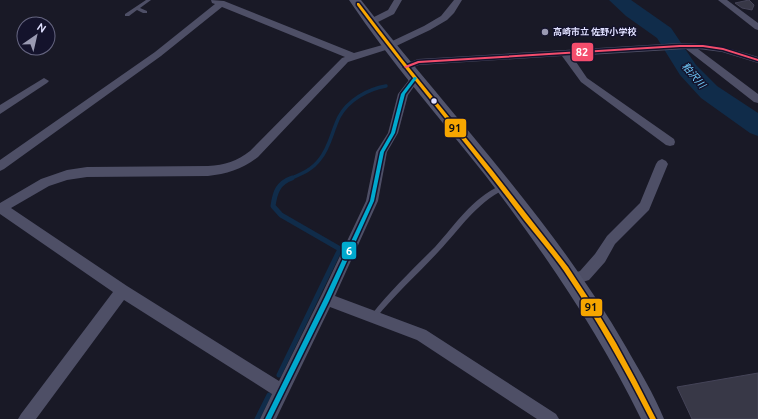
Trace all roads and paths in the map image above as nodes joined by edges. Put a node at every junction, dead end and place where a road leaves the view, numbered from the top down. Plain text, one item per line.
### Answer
1 (149, 0) edge
2 (355, 0) edge
3 (398, 0) edge
4 (458, 0) edge
5 (722, 0) edge
6 (218, 2) edge
7 (137, 8) junction
8 (145, 12) dead end
9 (127, 15) dead end
10 (371, 22) junction
11 (758, 27) edge
12 (389, 46) junction
13 (689, 47) junction
14 (565, 53) junction
15 (354, 57) junction
16 (758, 60) edge
17 (410, 72) junction
18 (44, 81) dead end
19 (758, 98) edge
20 (0, 110) edge
21 (670, 142) dead end
22 (662, 164) dead end
23 (0, 166) edge
24 (503, 187) junction
25 (2, 204) edge
26 (572, 280) junction
27 (122, 291) junction
28 (327, 299) junction
29 (374, 316) junction
30 (281, 391) junction
31 (26, 419) edge
32 (268, 419) edge
33 (550, 419) edge
34 (653, 419) edge

1 - 7 lane
2 - 10 main road
3 - 10 street
4 - 12 street
5 - 11 street
6 - 15 street
6 - 23 street
7 - 8 lane
7 - 9 lane
10 - 12 main road
12 - 15 street
12 - 17 main road
13 - 14 street
13 - 16 street
13 - 19 street
14 - 17 street
14 - 21 street
15 - 25 street
17 - 24 main road
17 - 28 street
18 - 20 street
22 - 26 street
24 - 26 main road
24 - 29 lane
25 - 27 street
26 - 34 main road
27 - 30 street
27 - 31 street
28 - 29 street
28 - 30 street
29 - 33 street
30 - 32 street

